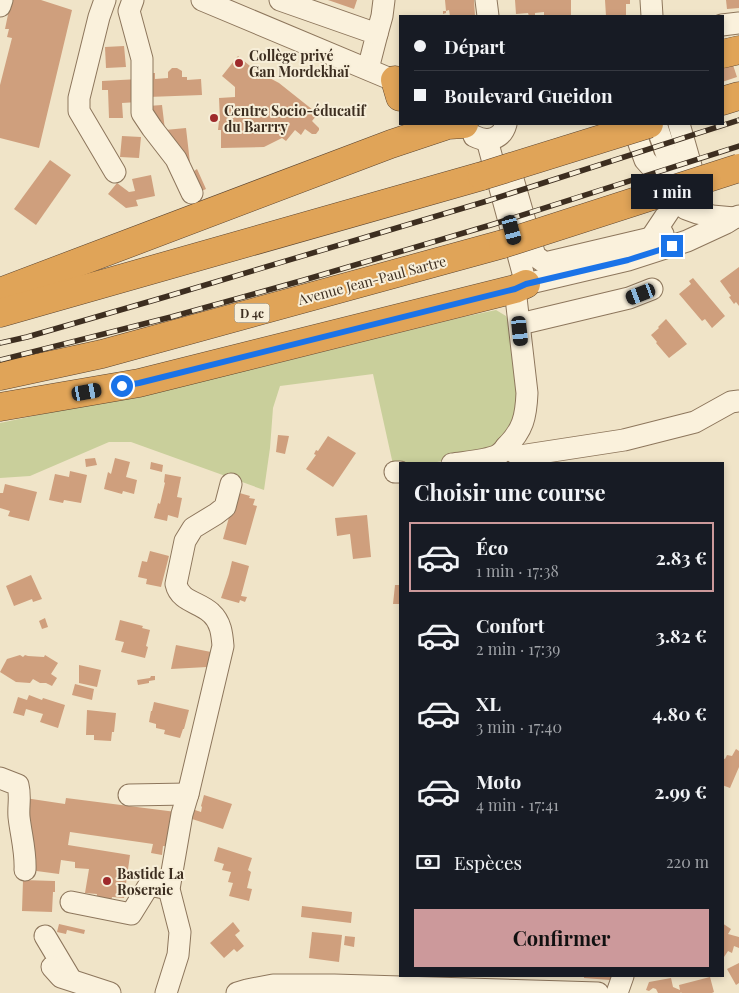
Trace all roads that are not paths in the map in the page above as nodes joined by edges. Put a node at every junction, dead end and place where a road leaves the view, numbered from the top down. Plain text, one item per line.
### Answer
1 (2, 0) edge
2 (105, 0) edge
3 (133, 0) edge
4 (202, 0) edge
5 (280, 0) edge
6 (384, 0) edge
7 (486, 0) edge
8 (651, 0) edge
9 (0, 6) edge
10 (488, 15) edge
11 (652, 15) edge
12 (739, 23) edge
13 (724, 24) edge
14 (377, 34) junction
15 (739, 50) edge
16 (724, 54) edge
17 (368, 69) junction
18 (398, 87) edge
19 (739, 96) edge
20 (724, 100) edge
21 (448, 125) edge
22 (466, 125) edge
23 (632, 125) edge
24 (646, 125) edge
25 (656, 125) edge
26 (679, 125) edge
27 (395, 132) edge
28 (498, 133) edge
29 (739, 168) edge
30 (115, 172) dead end
31 (192, 193) dead end
32 (672, 194) junction
33 (737, 217) edge
34 (651, 238) junction
35 (628, 260) junction
36 (521, 287) junction
37 (652, 289) dead end
38 (0, 292) edge
39 (0, 313) edge
40 (520, 324) junction
41 (0, 376) edge
42 (739, 401) edge
43 (0, 407) edge
44 (502, 455) edge
45 (464, 462) edge
46 (231, 484) dead end
47 (0, 778) edge
48 (188, 794) junction
49 (129, 795) dead end
50 (25, 870) dead end
51 (168, 889) junction
52 (71, 902) dead end
53 (45, 936) dead end
54 (52, 967) dead end
55 (623, 977) edge
56 (71, 980) junction
57 (276, 989) edge
58 (110, 993) edge
59 (166, 993) edge
60 (237, 993) edge
61 (598, 993) edge
62 (618, 993) edge

1 - 9 street
2 - 30 street
3 - 31 street
4 - 17 street
5 - 14 street
6 - 14 street
7 - 10 street
8 - 11 street
12 - 13 street
14 - 17 street
15 - 16 highway
17 - 18 street
19 - 20 highway
21 - 27 highway
22 - 28 street
23 - 32 street
24 - 39 highway, bridge
25 - 32 street
26 - 32 street
27 - 38 highway
28 - 34 street
28 - 36 street
29 - 41 highway, Avenue Jean-Paul Sartre / D 4c, bridge
32 - 33 street
32 - 34 street
33 - 34 street
33 - 35 street
34 - 35 street
35 - 36 street
36 - 40 street
36 - 43 highway
37 - 40 street
40 - 44 street
42 - 44 street
44 - 45 street
46 - 48 street
47 - 50 street
48 - 49 street
48 - 51 street
51 - 52 street
51 - 59 street
53 - 56 street
54 - 56 street
55 - 62 street
56 - 58 street
57 - 60 street
57 - 61 street

